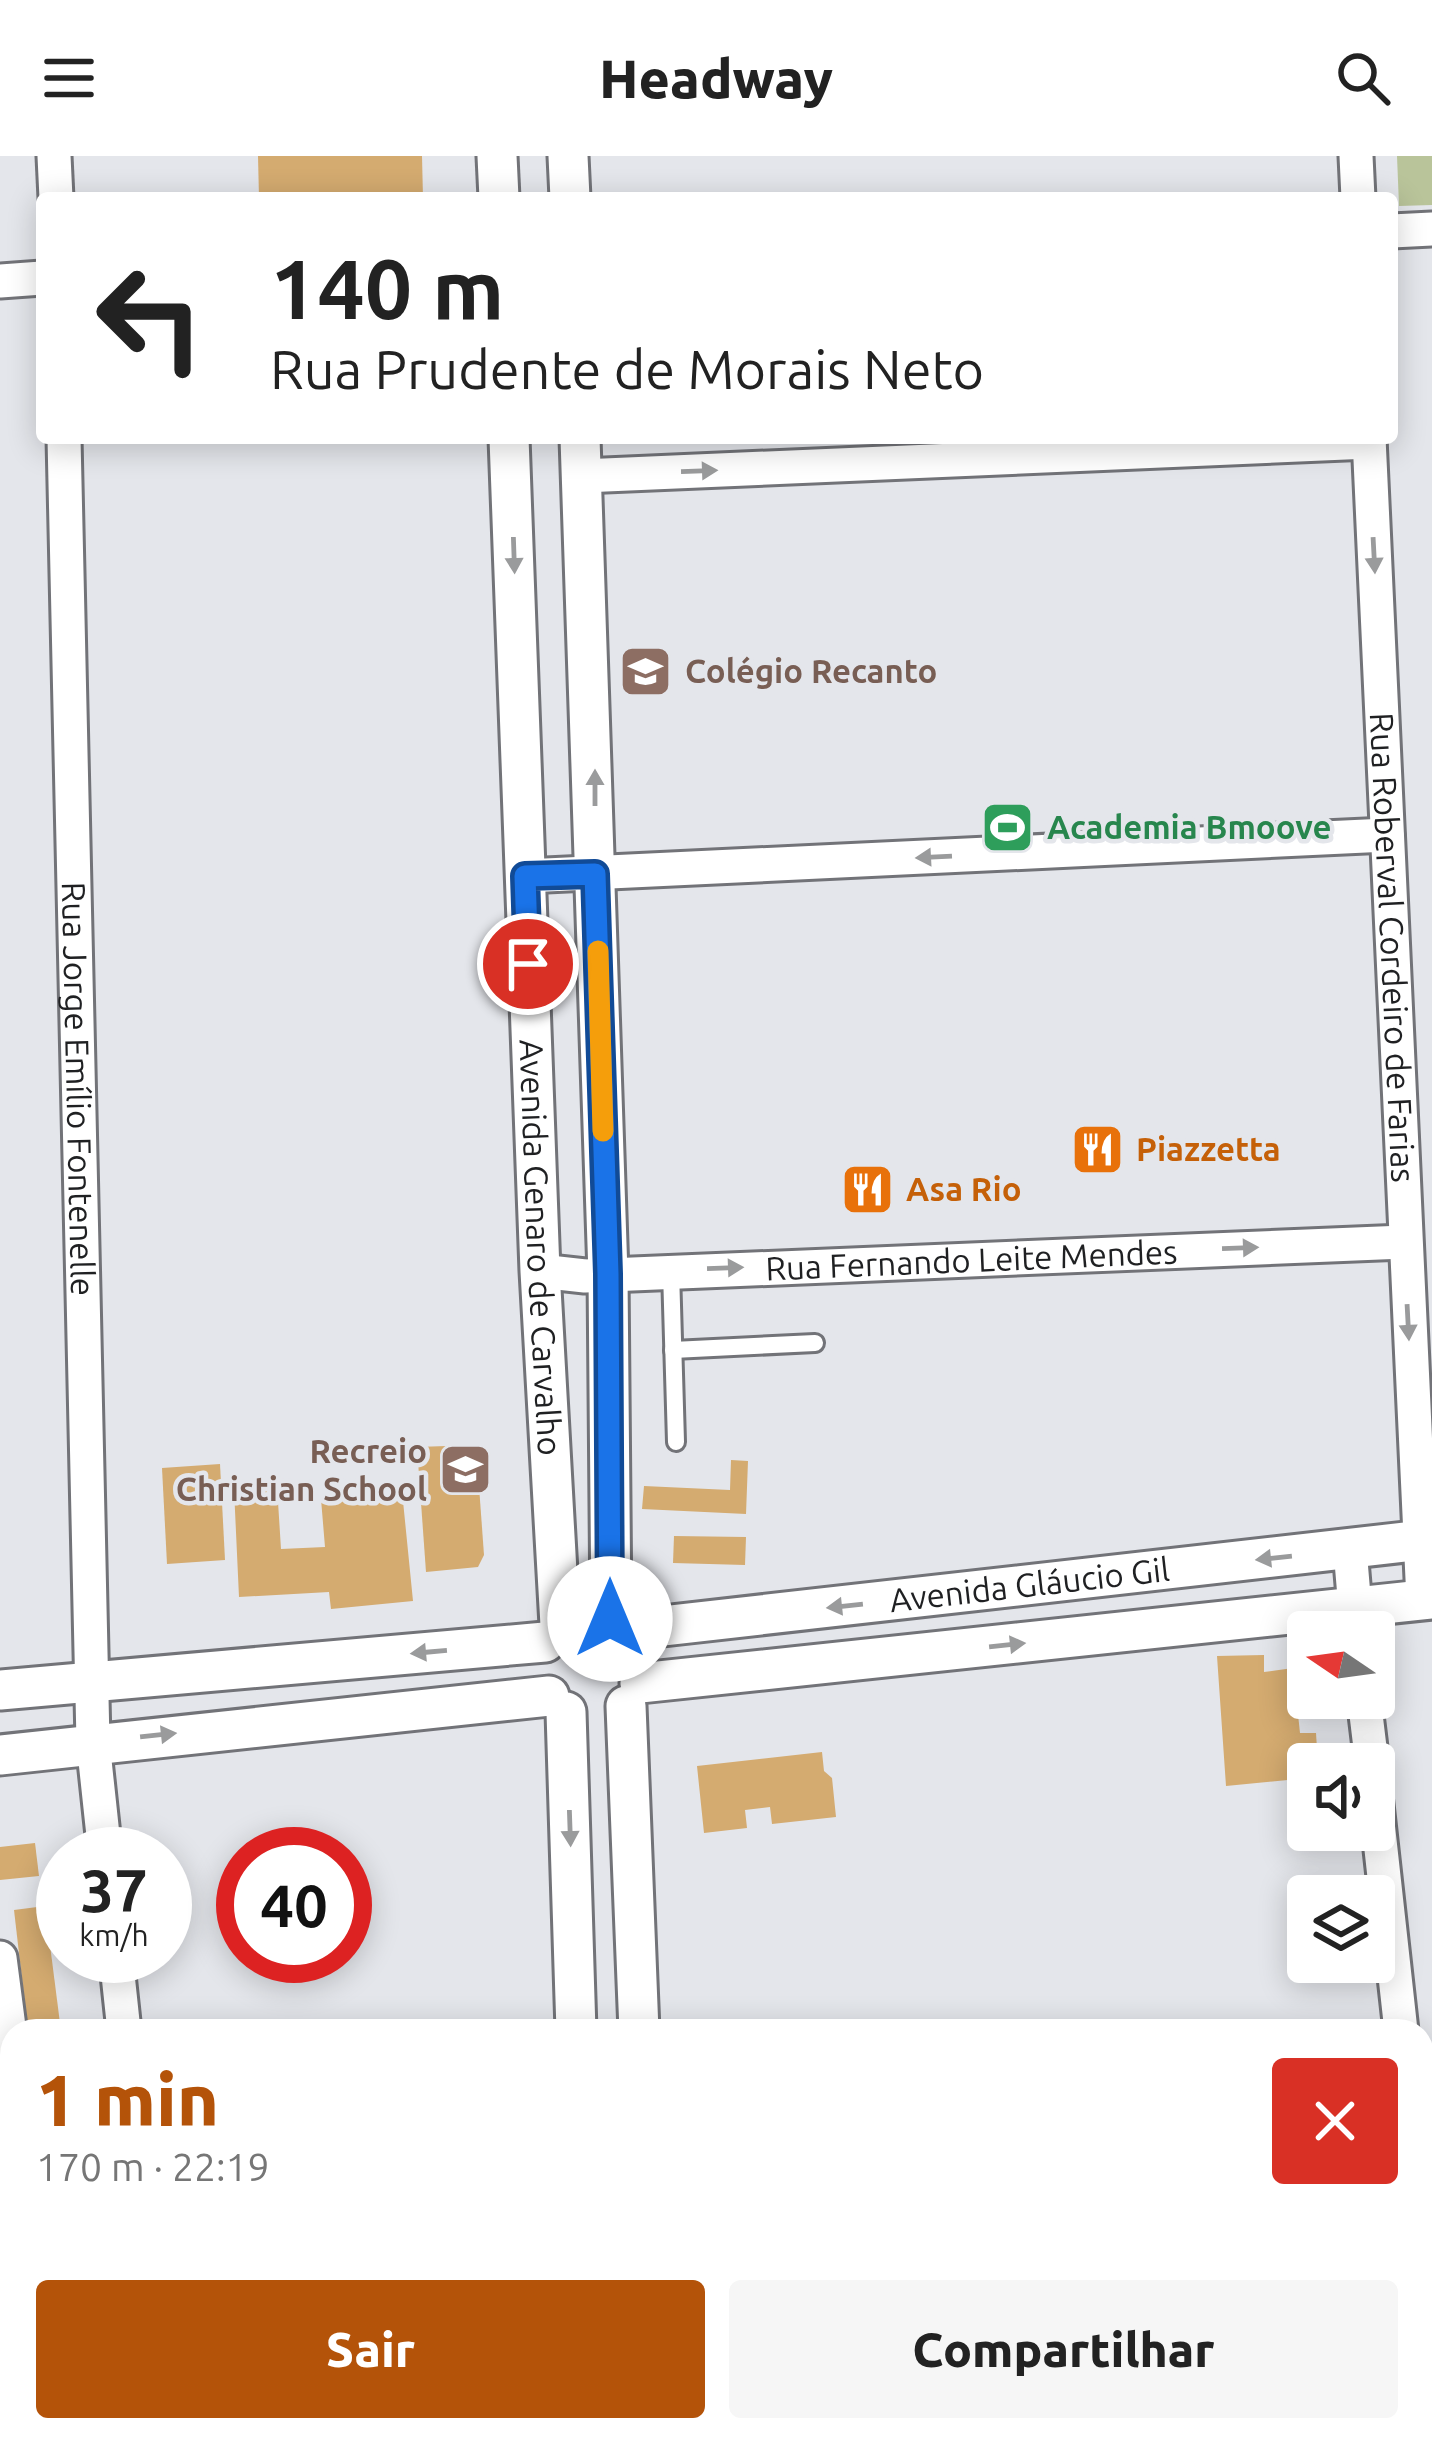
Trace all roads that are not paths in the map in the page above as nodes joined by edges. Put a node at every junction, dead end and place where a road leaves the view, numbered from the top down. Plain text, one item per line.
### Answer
1 (54, 156) edge
2 (497, 156) edge
3 (568, 156) edge
4 (1356, 156) edge
5 (56, 192) edge
6 (499, 192) edge
7 (569, 192) edge
8 (1358, 192) edge
9 (1432, 229) edge
10 (1398, 231) edge
11 (36, 278) edge
12 (0, 281) edge
13 (64, 444) edge
14 (509, 444) edge
15 (1184, 444) edge
16 (1369, 444) edge
17 (581, 457) edge
18 (1387, 836) junction
19 (595, 874) junction
20 (525, 876) junction
21 (1404, 1242) junction
22 (671, 1270) junction
23 (539, 1271) junction
24 (608, 1274) junction
25 (815, 1343) dead end
26 (674, 1350) junction
27 (676, 1442) dead end
28 (1425, 1540) edge
29 (1350, 1549) junction
30 (1427, 1599) edge
31 (1355, 1611) edge
32 (1388, 1611) edge
33 (619, 1624) junction
34 (1287, 1628) edge
35 (552, 1634) junction
36 (92, 1679) junction
37 (0, 1690) edge
38 (633, 1695) junction
39 (558, 1704) junction
40 (93, 1742) junction
41 (0, 1755) edge
42 (102, 1827) edge
43 (1381, 1851) edge
44 (0, 1958) edge
45 (119, 1983) edge
46 (8, 2019) edge
47 (123, 2019) edge
48 (575, 2019) edge
49 (639, 2019) edge
50 (1400, 2019) edge

1 - 5 street
2 - 6 street
3 - 7 street
4 - 8 street
9 - 10 street
11 - 12 street
13 - 36 street, Rua Jorge Emílio Fontenelle
14 -> 20 street, Avenida Genaro de Carvalho
17 -> 15 street
16 -> 18 street, Rua Roberval Cordeiro de Farias
19 -> 17 street, Avenida Genaro de Carvalho
18 -> 19 street
18 - 21 street, Rua Roberval Cordeiro de Farias
19 - 20 street
19 - 24 street, Avenida Genaro de Carvalho
20 - 23 street, Avenida Genaro de Carvalho
22 -> 21 street, Rua Fernando Leite Mendes
21 -> 28 street, Rua Roberval Cordeiro de Farias
22 - 24 street, Rua Fernando Leite Mendes
22 - 26 lane
23 - 24 street, Rua Fernando Leite Mendes
23 - 35 street, Avenida Genaro de Carvalho
24 - 33 street, Avenida Genaro de Carvalho
25 - 26 lane
26 - 27 lane
28 - 29 street, Avenida Gláucio Gil
28 - 30 street, Rua Roberval Cordeiro de Farias
29 - 31 street
29 -> 33 street, Avenida Gláucio Gil
30 - 32 street, Avenida Gláucio Gil
33 - 35 street
33 - 38 street
38 -> 34 street, Avenida Gláucio Gil
35 -> 36 street
35 - 39 street
36 - 37 street
36 - 40 street, Rua Jorge Emílio Fontenelle
38 - 39 street
38 - 49 street
40 -> 39 street
39 -> 48 street
40 - 41 street
40 - 42 street, Rua Jorge Emílio Fontenelle
43 - 50 street
44 - 46 street
45 - 47 street

